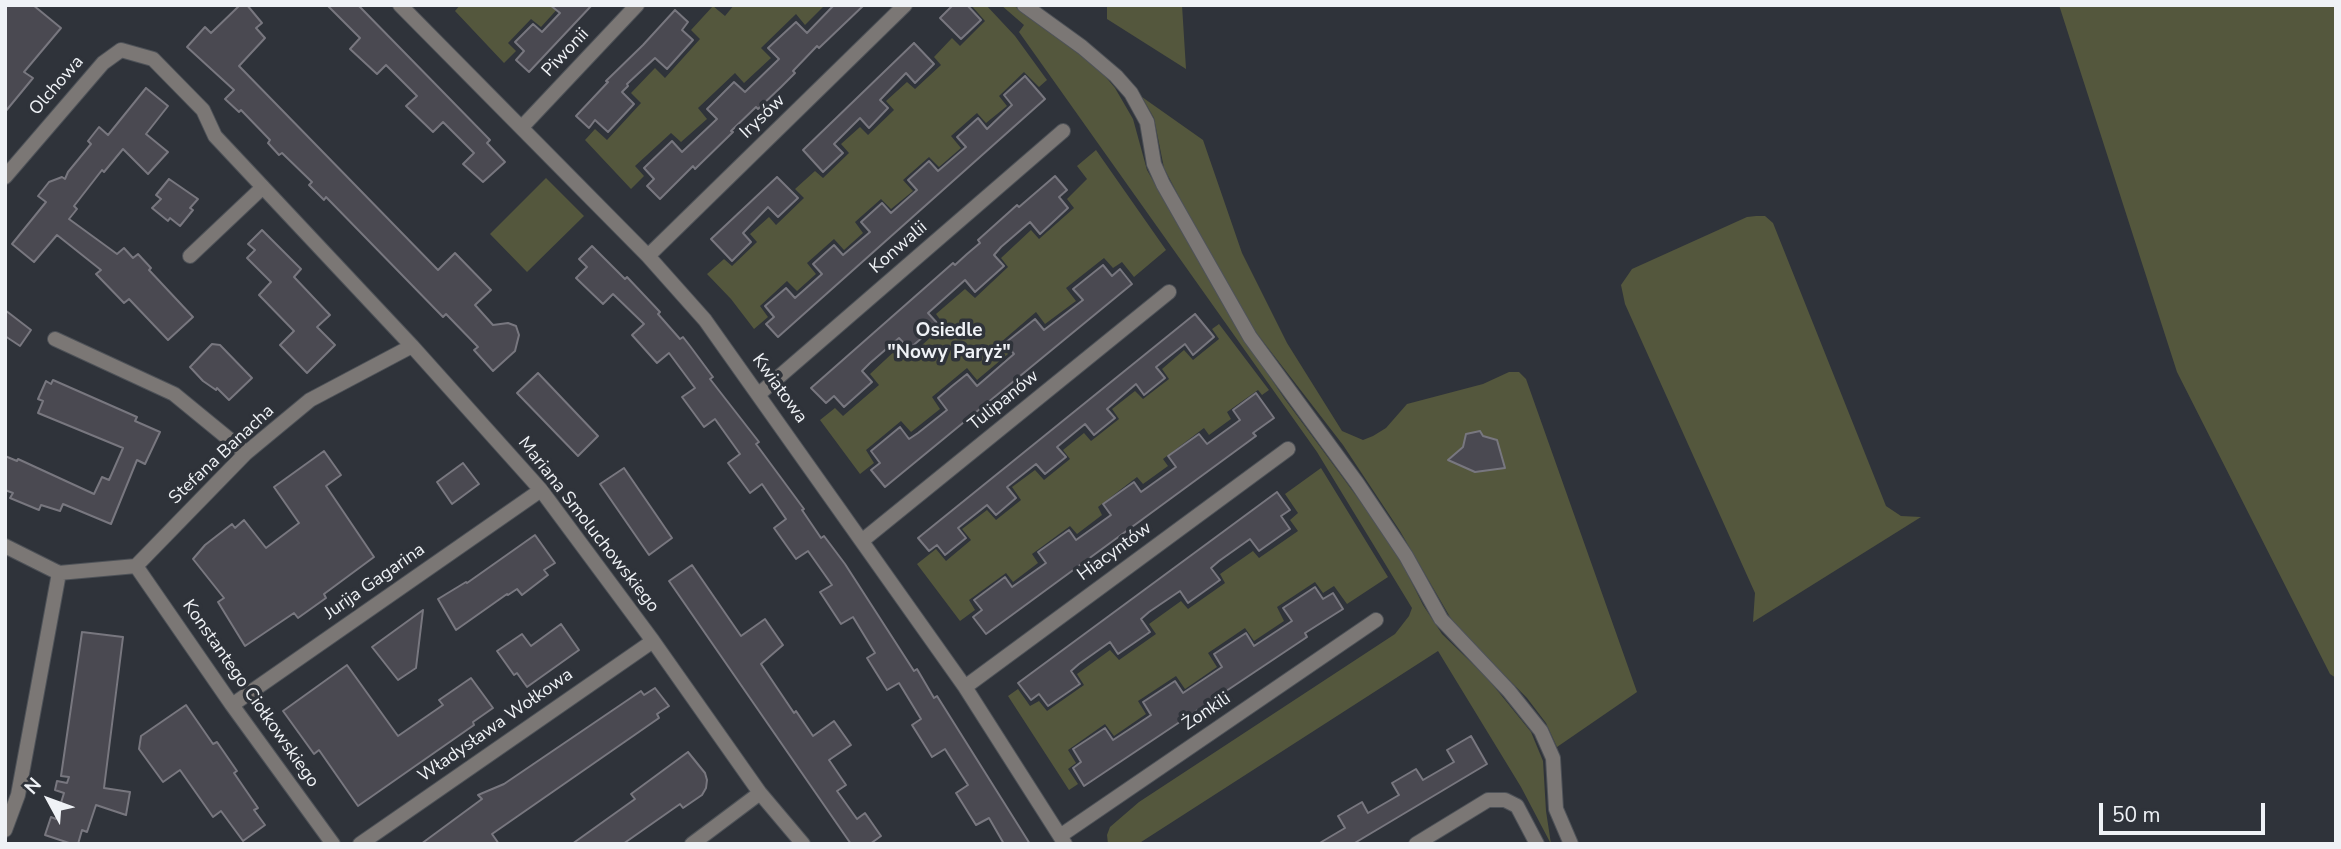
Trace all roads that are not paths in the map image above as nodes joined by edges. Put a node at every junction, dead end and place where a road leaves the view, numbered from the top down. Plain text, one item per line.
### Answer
1 (400, 5) edge
2 (637, 5) edge
3 (905, 5) edge
4 (1024, 5) edge
5 (153, 59) joint
6 (522, 127) junction
7 (1063, 131) dead end
8 (5, 177) edge
9 (263, 187) junction
10 (190, 256) dead end
11 (648, 256) junction
12 (1169, 292) dead end
13 (55, 339) dead end
14 (412, 346) junction
15 (759, 394) junction
16 (1288, 449) dead end
17 (246, 453) junction
18 (541, 490) junction
19 (863, 540) junction
20 (5, 546) edge
21 (136, 566) junction
22 (59, 573) junction
23 (1376, 620) dead end
24 (653, 641) junction
25 (965, 687) junction
26 (232, 705) junction
27 (760, 793) junction
28 (5, 830) edge
29 (1062, 840) edge
30 (333, 844) edge
31 (360, 844) edge
32 (692, 844) edge
33 (803, 844) edge
34 (1416, 844) edge
35 (1537, 844) edge
36 (1571, 844) edge

1 - 6 street, Kwiatowa
2 - 6 street, Piwonii
3 - 11 street, Irysów
4 - 36 street
5 - 8 street, Olchowa
5 - 9 street, Mariana Smoluchowskiego
6 - 11 street, Kwiatowa
7 - 15 street, Konwalii
9 - 10 street
9 - 14 street, Mariana Smoluchowskiego
11 - 15 street, Kwiatowa
12 - 19 street, Tulipanów
13 - 17 street
14 - 17 street, Stefana Banacha
14 - 18 street, Mariana Smoluchowskiego
15 - 19 street, Kwiatowa
16 - 25 street, Hiacyntów
17 - 21 street, Stefana Banacha
18 - 24 street, Mariana Smoluchowskiego
18 - 26 street, Jurija Gagarina
19 - 25 street, Kwiatowa
20 - 22 street
21 - 22 street
21 - 26 street, Konstantego Ciołkowskiego
22 - 28 street
23 - 29 street, Żonkili
24 - 27 street, Mariana Smoluchowskiego
24 - 31 street, Władysława Wołkowa
25 - 29 street, Kwiatowa
26 - 30 street, Konstantego Ciołkowskiego
27 - 32 street
27 - 33 street, Mariana Smoluchowskiego
34 - 35 street

